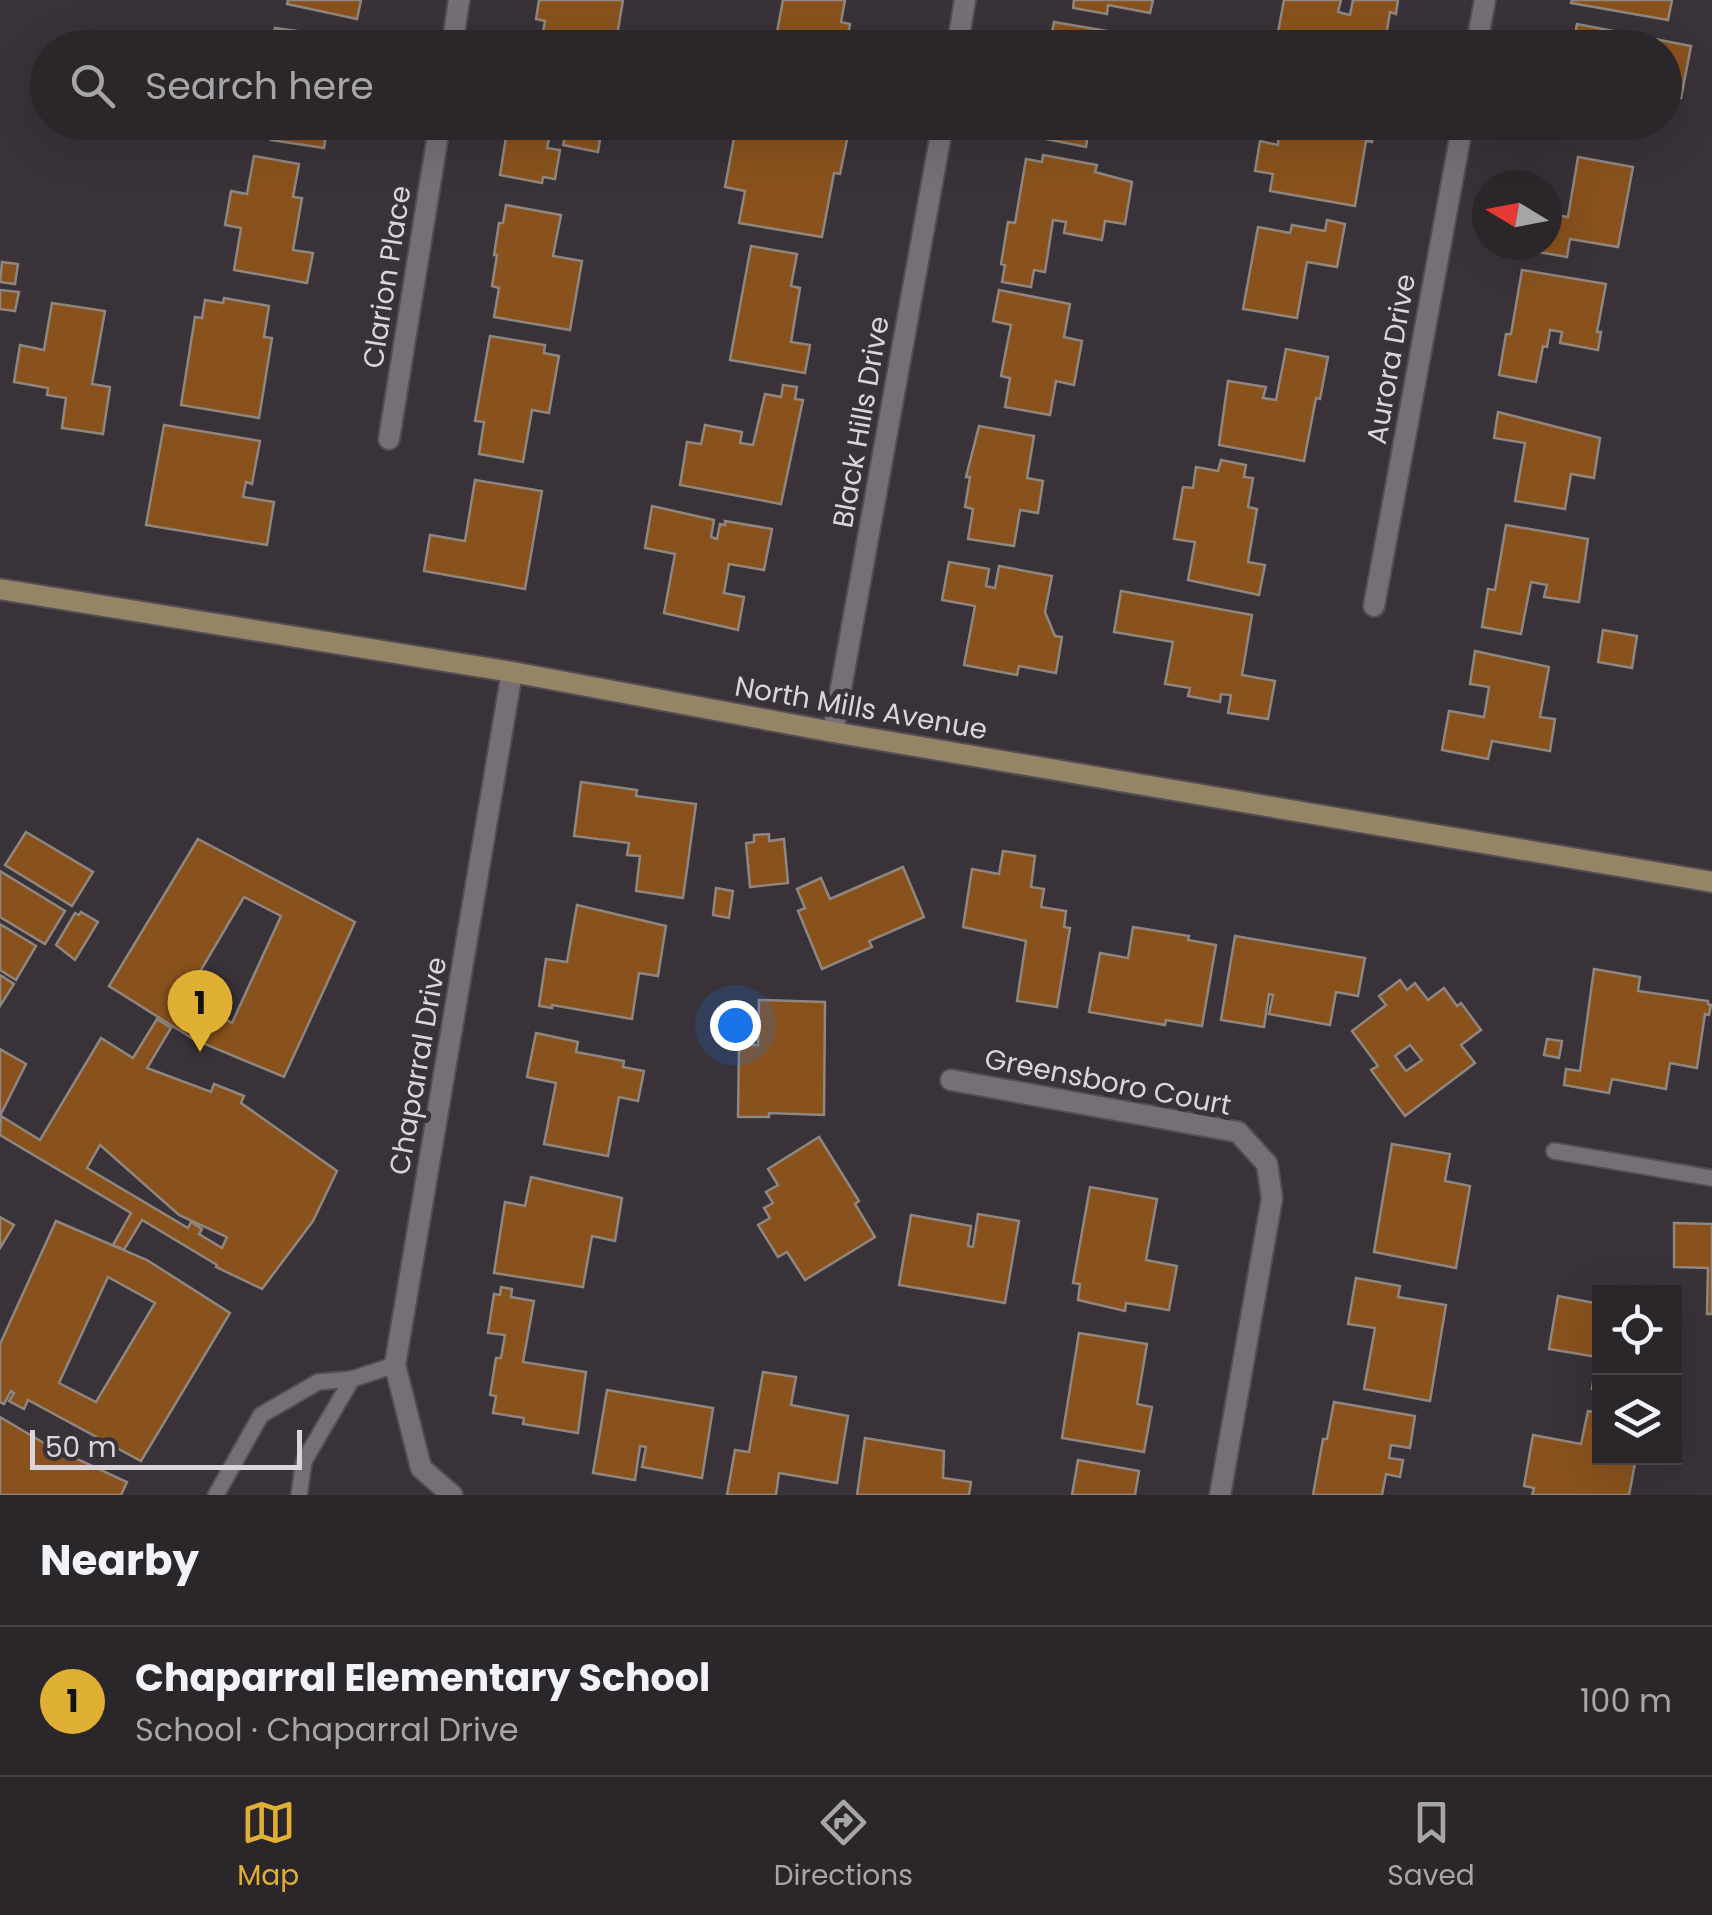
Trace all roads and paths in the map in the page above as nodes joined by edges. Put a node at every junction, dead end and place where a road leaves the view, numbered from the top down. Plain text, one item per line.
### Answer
1 (459, 0) edge
2 (965, 0) edge
3 (1485, 0) edge
4 (455, 30) edge
5 (959, 30) edge
6 (1479, 30) edge
7 (437, 140) edge
8 (940, 140) edge
9 (1459, 140) edge
10 (389, 440) dead end
11 (0, 589) edge
12 (1374, 606) dead end
13 (512, 672) junction
14 (833, 732) junction
15 (1712, 882) edge
16 (951, 1080) dead end
17 (1554, 1150) dead end
18 (1712, 1178) edge
19 (395, 1365) junction
20 (352, 1380) junction
21 (216, 1495) edge
22 (299, 1495) edge
23 (452, 1495) edge
24 (1220, 1495) edge

1 - 4 street
2 - 5 street
3 - 6 street
7 - 10 street, Clarion Place
8 - 14 street, Black Hills Drive
9 - 12 street, Aurora Drive
11 - 13 main road, North Mills Avenue
13 - 14 main road, North Mills Avenue
13 - 19 street, Chaparral Drive
14 - 15 main road, North Mills Avenue
16 - 24 street, Greensboro Court
17 - 18 lane
19 - 20 lane
19 - 23 street, Chaparral Drive
20 - 21 lane
20 - 22 lane

